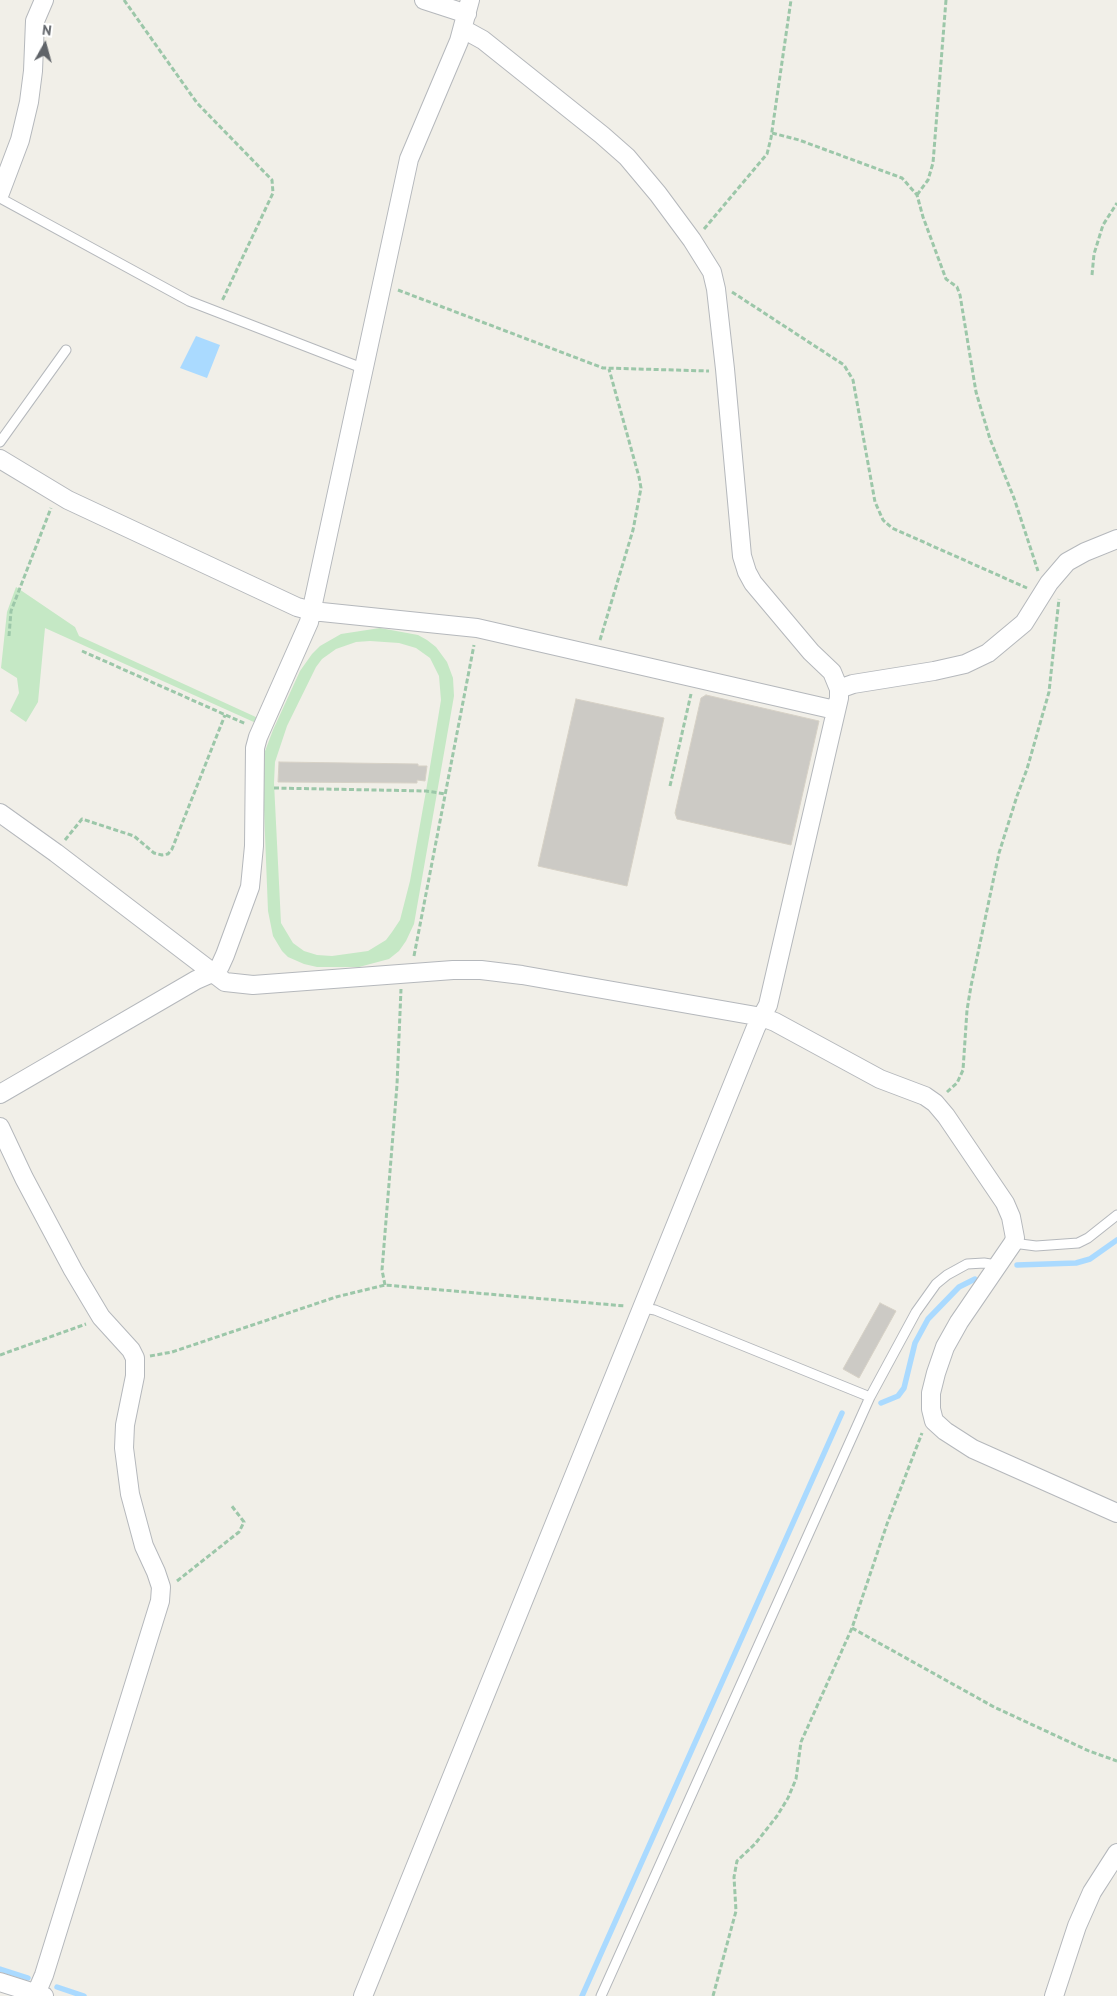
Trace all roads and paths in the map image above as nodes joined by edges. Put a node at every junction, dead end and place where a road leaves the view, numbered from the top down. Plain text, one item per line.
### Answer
1 (44, 0) edge
2 (124, 0) edge
3 (424, 0) edge
4 (791, 0) edge
5 (946, 0) edge
6 (467, 14) edge
7 (772, 133) junction
8 (0, 193) edge
9 (917, 195) junction
10 (0, 198) edge
11 (1117, 204) edge
12 (692, 240) junction
13 (1092, 275) dead end
14 (380, 285) junction
15 (716, 289) junction
16 (216, 312) junction
17 (66, 350) dead end
18 (362, 368) junction
19 (609, 369) junction
20 (725, 369) junction
21 (0, 442) edge
22 (0, 460) edge
23 (57, 494) junction
24 (1117, 539) edge
25 (1049, 583) junction
26 (1040, 599) junction
27 (312, 611) junction
28 (477, 628) junction
29 (9, 636) dead end
30 (82, 651) dead end
31 (596, 655) junction
32 (694, 679) junction
33 (839, 689) junction
34 (835, 710) junction
35 (225, 715) junction
36 (261, 731) junction
37 (670, 786) dead end
38 (274, 788) dead end
39 (446, 794) junction
40 (0, 813) edge
41 (56, 853) junction
42 (212, 974) junction
43 (406, 974) junction
44 (762, 1017) junction
45 (0, 1094) edge
46 (935, 1102) junction
47 (0, 1127) edge
48 (1117, 1215) edge
49 (1013, 1243) junction
50 (996, 1265) junction
51 (385, 1285) junction
52 (643, 1308) junction
53 (101, 1317) junction
54 (0, 1355) edge
55 (135, 1358) junction
56 (870, 1397) junction
57 (934, 1421) junction
58 (231, 1505) dead end
59 (1117, 1512) edge
60 (161, 1594) junction
61 (852, 1628) junction
62 (1117, 1761) edge
63 (1117, 1853) edge
64 (0, 1982) edge
65 (38, 1995) edge
66 (363, 1996) edge
67 (601, 1996) edge
68 (713, 1996) edge
69 (1054, 1996) edge

1 - 8 street
2 - 16 path
3 - 6 street
4 - 7 path
5 - 9 path
6 - 12 street
6 - 14 street
7 - 9 path
7 - 12 path
9 - 25 path
10 - 16 lane
11 - 13 path
12 - 15 street
14 - 18 street
14 - 19 path
15 - 20 street
15 - 26 path
16 - 18 lane
17 - 21 lane
18 - 27 street
19 - 20 path
19 - 31 path
20 - 33 street
22 - 23 street
23 - 27 street
23 - 29 path
24 - 25 street
25 - 26 street
25 - 46 path
26 - 33 street
27 - 28 street
27 - 36 street
28 - 31 street
28 - 39 path
30 - 35 path
31 - 32 street
32 - 34 street
32 - 37 path
33 - 34 street
34 - 44 street
35 - 36 path
35 - 41 path
36 - 42 street
38 - 39 path
39 - 43 path
40 - 41 street
41 - 42 street
42 - 43 street
42 - 45 street
43 - 44 street
43 - 51 path
44 - 46 street
44 - 52 street
46 - 49 street
47 - 53 street
48 - 49 lane
49 - 50 street
50 - 56 lane
50 - 57 street
51 - 52 path
51 - 55 path
52 - 56 lane
52 - 66 street
53 - 54 path
53 - 55 street
55 - 60 street
56 - 67 lane
57 - 59 street
57 - 61 path
58 - 60 path
60 - 65 street
61 - 62 path
61 - 68 path
63 - 69 street
64 - 65 street

